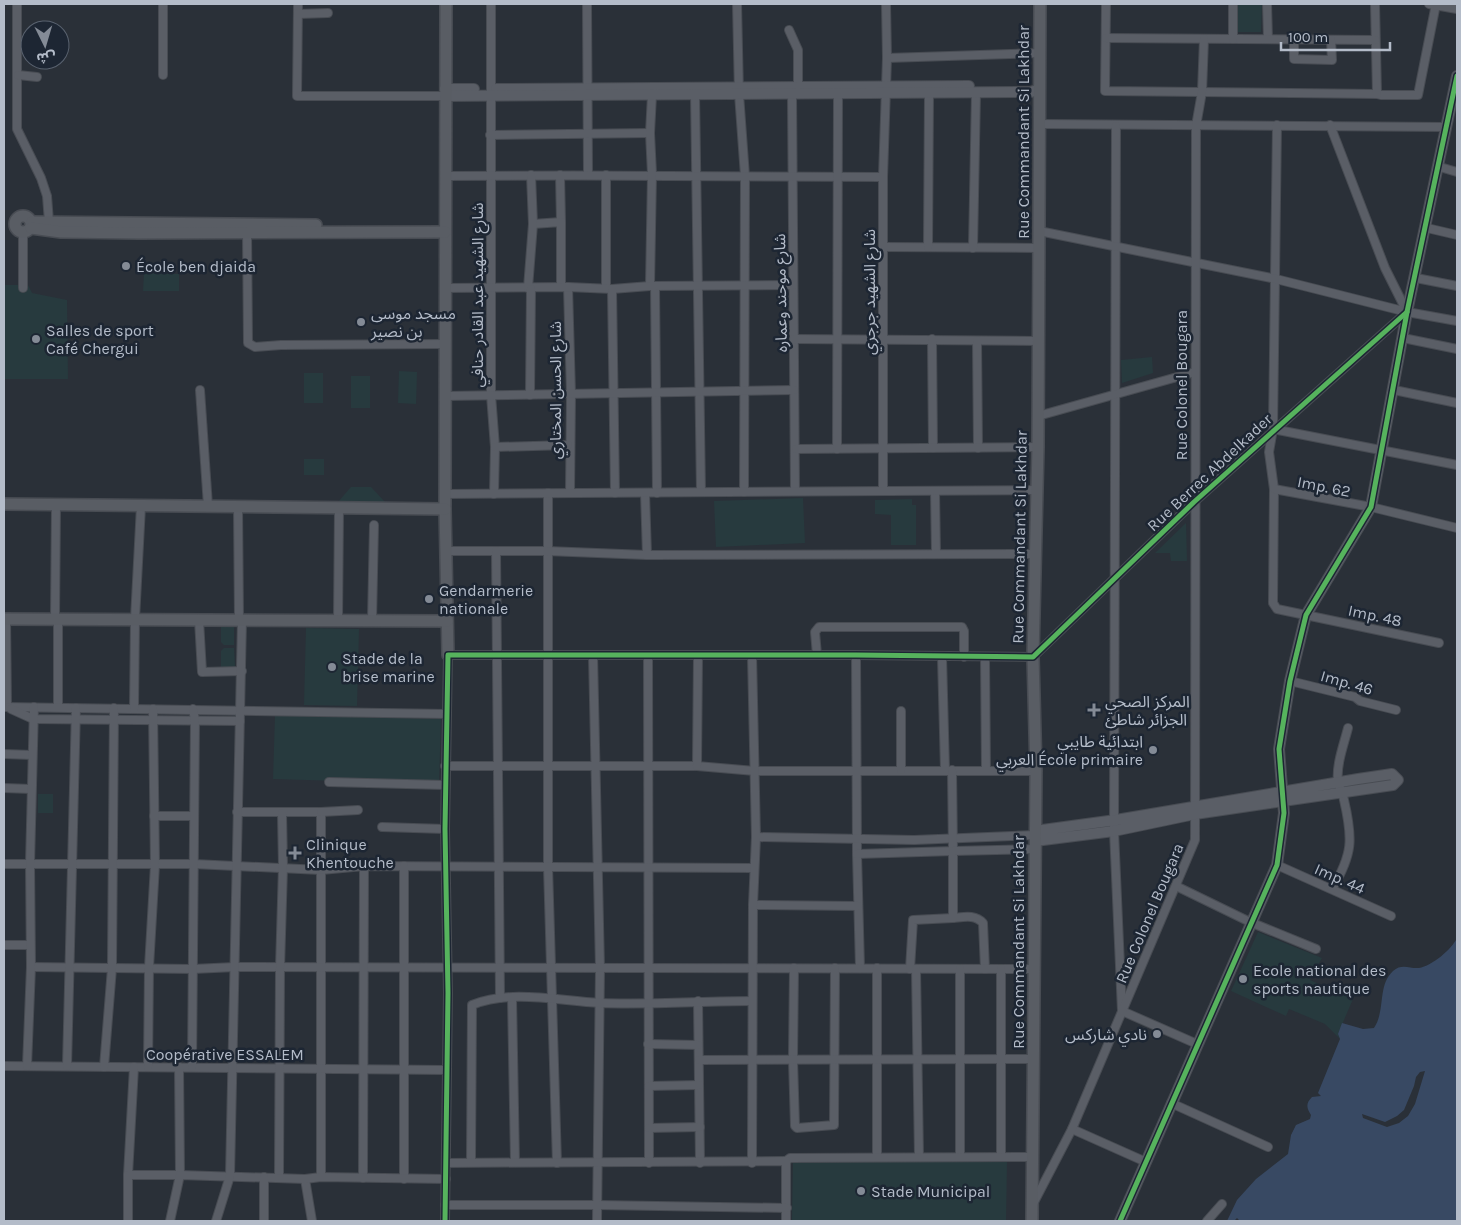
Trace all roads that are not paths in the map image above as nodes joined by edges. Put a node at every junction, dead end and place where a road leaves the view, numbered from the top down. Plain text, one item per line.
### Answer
1 (18, 4) edge
2 (163, 4) edge
3 (298, 4) edge
4 (446, 4) edge
5 (491, 4) edge
6 (587, 4) edge
7 (737, 4) edge
8 (886, 4) edge
9 (1040, 4) edge
10 (1106, 4) edge
11 (1233, 4) edge
12 (1268, 4) edge
13 (1375, 4) edge
14 (1433, 4) edge
15 (1457, 9) edge
16 (328, 13) dead end
17 (298, 14) junction
18 (789, 30) dead end
19 (1106, 38) junction
20 (1204, 39) junction
21 (1233, 39) junction
22 (1268, 39) junction
23 (1294, 39) junction
24 (1331, 40) junction
25 (1375, 40) junction
26 (1040, 53) junction
27 (887, 58) junction
28 (18, 75) junction
29 (163, 75) dead end
30 (1457, 76) edge
31 (38, 77) dead end
32 (1040, 88) junction
33 (738, 90) junction
34 (795, 90) junction
35 (884, 90) junction
36 (587, 91) junction
37 (445, 92) junction
38 (490, 92) junction
39 (1202, 92) junction
40 (929, 93) junction
41 (976, 93) junction
42 (695, 94) junction
43 (838, 94) junction
44 (1376, 94) junction
45 (652, 95) junction
46 (1454, 109) edge
47 (1040, 124) junction
48 (1277, 125) junction
49 (1330, 125) junction
50 (1116, 126) junction
51 (1196, 126) junction
52 (1447, 127) junction
53 (650, 133) junction
54 (588, 134) junction
55 (490, 135) junction
56 (1440, 167) junction
57 (1457, 172) edge
58 (652, 174) junction
59 (531, 175) junction
60 (560, 175) junction
61 (588, 175) junction
62 (606, 175) junction
63 (445, 176) junction
64 (491, 176) junction
65 (745, 176) junction
66 (792, 176) junction
67 (697, 177) junction
68 (837, 177) junction
69 (883, 177) junction
70 (4, 218) edge
71 (49, 222) junction
72 (562, 222) junction
73 (533, 224) junction
74 (20, 225) edge
75 (1427, 228) junction
76 (445, 229) junction
77 (247, 232) junction
78 (1039, 232) junction
79 (1457, 235) edge
80 (884, 247) junction
81 (928, 247) junction
82 (1115, 247) junction
83 (973, 248) junction
84 (1039, 248) junction
85 (1196, 263) junction
86 (1416, 278) junction
87 (1276, 279) junction
88 (793, 285) junction
89 (653, 286) junction
90 (699, 286) junction
91 (744, 286) junction
92 (1457, 286) edge
93 (491, 287) junction
94 (564, 287) junction
95 (23, 288) dead end
96 (445, 288) junction
97 (529, 288) junction
98 (609, 289) junction
99 (1408, 312) junction
100 (1457, 320) edge
101 (1403, 338) junction
102 (794, 339) junction
103 (883, 339) junction
104 (932, 339) junction
105 (836, 340) junction
106 (977, 341) junction
107 (1038, 342) junction
108 (445, 344) junction
109 (1457, 349) edge
110 (1194, 372) junction
111 (200, 390) dead end
112 (794, 390) junction
113 (1394, 390) junction
114 (745, 391) junction
115 (657, 392) junction
116 (700, 392) junction
117 (612, 393) junction
118 (571, 394) junction
119 (491, 395) junction
120 (530, 395) junction
121 (1116, 395) junction
122 (445, 396) junction
123 (1457, 403) edge
124 (1038, 416) junction
125 (1273, 429) junction
126 (568, 445) junction
127 (1038, 447) junction
128 (494, 448) junction
129 (883, 448) junction
130 (933, 448) junction
131 (978, 448) junction
132 (796, 449) junction
133 (837, 449) junction
134 (1382, 451) junction
135 (1457, 465) edge
136 (1037, 490) junction
137 (1274, 490) junction
138 (883, 491) junction
139 (934, 491) junction
140 (645, 492) junction
141 (657, 492) junction
142 (701, 492) junction
143 (744, 492) junction
144 (795, 492) junction
145 (548, 493) junction
146 (570, 493) junction
147 (615, 493) junction
148 (445, 494) junction
149 (494, 494) junction
150 (1194, 502) junction
151 (4, 504) edge
152 (56, 505) junction
153 (141, 506) junction
154 (208, 506) junction
155 (238, 506) junction
156 (339, 508) junction
157 (1371, 508) junction
158 (445, 509) junction
159 (374, 525) dead end
160 (1457, 528) edge
161 (445, 551) junction
162 (496, 551) junction
163 (547, 551) junction
164 (936, 554) junction
165 (1035, 554) junction
166 (647, 555) junction
167 (1115, 578) junction
168 (1306, 615) junction
169 (5, 619) edge
170 (56, 619) junction
171 (135, 620) junction
172 (199, 620) junction
173 (240, 620) junction
174 (338, 621) junction
175 (372, 621) junction
176 (446, 622) junction
177 (1439, 643) dead end
178 (5, 654) edge
179 (856, 654) junction
180 (448, 655) junction
181 (498, 655) junction
182 (549, 655) junction
183 (593, 655) junction
184 (648, 655) junction
185 (698, 655) junction
186 (752, 655) junction
187 (816, 655) junction
188 (942, 657) junction
189 (1033, 657) junction
190 (964, 658) junction
191 (985, 658) junction
192 (242, 671) junction
193 (1290, 681) junction
194 (5, 707) edge
195 (34, 707) junction
196 (58, 707) junction
197 (76, 708) junction
198 (114, 708) junction
199 (134, 709) junction
200 (153, 709) junction
201 (193, 709) junction
202 (240, 710) junction
203 (1396, 710) dead end
204 (901, 711) dead end
205 (447, 714) junction
206 (33, 718) junction
207 (75, 719) junction
208 (114, 720) junction
209 (153, 720) junction
210 (195, 720) junction
211 (240, 721) junction
212 (1348, 728) dead end
213 (4, 754) edge
214 (32, 756) junction
215 (445, 766) junction
216 (497, 766) junction
217 (547, 766) junction
218 (596, 766) junction
219 (648, 766) junction
220 (697, 766) junction
221 (755, 770) junction
222 (857, 770) junction
223 (901, 770) junction
224 (948, 770) junction
225 (986, 770) junction
226 (1036, 771) junction
227 (329, 782) dead end
228 (445, 785) junction
229 (1340, 787) junction
230 (4, 788) edge
231 (31, 789) junction
232 (1283, 796) junction
233 (358, 810) dead end
234 (1195, 810) junction
235 (237, 812) junction
236 (322, 812) junction
237 (282, 813) junction
238 (154, 816) junction
239 (194, 816) junction
240 (1116, 820) junction
241 (382, 827) dead end
242 (444, 829) junction
243 (1114, 831) junction
244 (756, 837) junction
245 (857, 838) junction
246 (952, 838) junction
247 (1035, 839) junction
248 (953, 851) junction
249 (857, 854) junction
250 (4, 864) edge
251 (30, 864) junction
252 (71, 864) junction
253 (114, 864) junction
254 (194, 864) junction
255 (154, 865) junction
256 (236, 865) junction
257 (1277, 865) junction
258 (364, 866) junction
259 (404, 866) junction
260 (497, 866) junction
261 (283, 867) junction
262 (447, 867) junction
263 (548, 867) junction
264 (599, 867) junction
265 (648, 867) junction
266 (753, 868) junction
267 (321, 870) junction
268 (1176, 886) junction
269 (1332, 889) junction
270 (753, 905) junction
271 (858, 906) junction
272 (1391, 916) dead end
273 (952, 918) junction
274 (1250, 922) junction
275 (4, 945) edge
276 (30, 945) junction
277 (1316, 948) dead end
278 (31, 967) junction
279 (149, 967) junction
280 (235, 967) junction
281 (112, 968) junction
282 (280, 968) junction
283 (322, 968) junction
284 (362, 968) junction
285 (402, 968) junction
286 (448, 968) junction
287 (500, 968) junction
288 (549, 968) junction
289 (600, 968) junction
290 (649, 968) junction
291 (794, 968) junction
292 (835, 968) junction
293 (860, 968) junction
294 (877, 968) junction
295 (70, 969) junction
296 (192, 969) junction
297 (752, 969) junction
298 (913, 969) junction
299 (960, 969) junction
300 (985, 969) junction
301 (1002, 969) junction
302 (1034, 969) junction
303 (500, 998) junction
304 (512, 998) junction
305 (552, 999) junction
306 (698, 1001) junction
307 (752, 1002) junction
308 (599, 1003) junction
309 (649, 1004) junction
310 (1122, 1011) junction
311 (648, 1044) junction
312 (1197, 1044) junction
313 (698, 1045) junction
314 (917, 1059) junction
315 (959, 1059) junction
316 (1001, 1059) junction
317 (1034, 1059) junction
318 (699, 1060) junction
319 (752, 1060) junction
320 (793, 1060) junction
321 (836, 1060) junction
322 (876, 1060) junction
323 (4, 1066) edge
324 (27, 1066) junction
325 (67, 1066) junction
326 (104, 1067) junction
327 (134, 1067) junction
328 (148, 1067) junction
329 (179, 1067) junction
330 (192, 1067) junction
331 (232, 1067) junction
332 (278, 1068) junction
333 (321, 1068) junction
334 (363, 1069) junction
335 (404, 1070) junction
336 (446, 1070) junction
337 (700, 1085) junction
338 (648, 1086) junction
339 (1172, 1103) junction
340 (650, 1128) junction
341 (700, 1128) junction
342 (1072, 1129) junction
343 (1268, 1147) dead end
344 (877, 1156) junction
345 (960, 1156) junction
346 (1033, 1156) junction
347 (919, 1157) junction
348 (1001, 1157) junction
349 (786, 1161) junction
350 (471, 1162) junction
351 (515, 1162) junction
352 (599, 1162) junction
353 (1146, 1162) junction
354 (446, 1163) junction
355 (557, 1163) junction
356 (649, 1163) junction
357 (700, 1163) junction
358 (752, 1163) junction
359 (128, 1175) junction
360 (180, 1175) junction
361 (230, 1176) junction
362 (264, 1177) junction
363 (278, 1177) junction
364 (321, 1177) junction
365 (363, 1178) junction
366 (305, 1179) junction
367 (404, 1179) junction
368 (446, 1179) junction
369 (598, 1204) junction
370 (1222, 1204) dead end
371 (446, 1205) junction
372 (1032, 1206) junction
373 (787, 1208) junction
374 (128, 1221) edge
375 (170, 1221) edge
376 (216, 1221) edge
377 (264, 1221) edge
378 (312, 1221) edge
379 (445, 1221) edge
380 (597, 1221) edge
381 (786, 1221) edge
382 (1032, 1221) edge
383 (1120, 1221) edge
384 (1207, 1221) edge

1 - 28 street
2 - 29 street
3 - 17 street
4 - 37 main road
5 - 38 street, شارع الشهيد عبد القادر حنافي
6 - 36 street
7 - 33 street
8 - 27 street, شارع الشهيد جرجري
9 - 26 main road, Rue Commandant Si Lakhdar
10 - 19 street
11 - 21 street
12 - 22 street
13 - 25 street
14 - 15 street
14 - 44 street
16 - 17 street
17 - 37 street
18 - 34 street, شارع موحند وعماره
19 - 20 street
19 - 39 street
20 - 21 street
20 - 39 street, Rue Colonel Bougara
21 - 22 street
22 - 23 street
23 - 24 street
23 - 24 street
24 - 25 street
25 - 44 street
26 - 27 street
26 - 32 main road, Rue Commandant Si Lakhdar
27 - 35 street, شارع الشهيد جرجري
28 - 31 street
28 - 71 street
30 - 46 street
32 - 35 street
32 - 41 street
32 - 47 main road, Rue Commandant Si Lakhdar
33 - 34 street
33 - 36 street
33 - 42 street
33 - 65 street
34 - 35 street
34 - 43 street
34 - 66 street, شارع موحند وعماره
35 - 40 street
35 - 43 street
35 - 69 street, شارع الشهيد جرجري
36 - 38 street
36 - 45 street
36 - 54 street
37 - 38 street
37 - 63 main road
38 - 55 street, شارع الشهيد عبد القادر حنافي
39 - 44 street
39 - 51 street, Rue Colonel Bougara
40 - 41 street
40 - 81 street
41 - 83 street
42 - 45 street
42 - 67 street
43 - 68 street
45 - 53 street
46 - 52 street
47 - 50 street
47 - 78 main road, Rue Commandant Si Lakhdar
48 - 49 street
48 - 51 street
48 - 87 street, Imp. 48
49 - 52 street
49 - 99 street
50 - 51 street
50 - 82 street
51 - 85 street, Rue Colonel Bougara
52 - 56 street
53 - 54 street
53 - 58 street
54 - 55 street
54 - 61 street
55 - 64 street, شارع الشهيد عبد القادر حنافي
56 - 57 street
56 - 75 street
58 - 62 street
58 - 67 street
58 - 89 street
59 - 60 street
59 - 64 street
59 - 73 street
60 - 61 street
60 - 72 street, شارع الحسن المختاري
61 - 62 street
62 - 98 street
63 - 64 street
63 - 76 main road
64 - 93 street, شارع الشهيد عبد القادر حنافي
65 - 66 street
65 - 67 street
65 - 91 street
66 - 68 street
66 - 88 street, شارع موحند وعماره
67 - 90 street
68 - 69 street
68 - 105 street
69 - 80 street, شارع الشهيد جرجري
70 - 74 main road
71 - 74 main road
71 - 76 main road
72 - 73 street
72 - 94 street, شارع الحسن المختاري
73 - 97 street
74 - 77 main road
74 - 95 street
75 - 79 street
75 - 86 street
76 - 77 main road
76 - 96 main road
77 - 108 street
78 - 82 street
78 - 84 main road, Rue Commandant Si Lakhdar
80 - 81 street
80 - 103 street, شارع الشهيد جرجري
81 - 83 street
82 - 85 street
82 - 121 street
83 - 84 street
84 - 107 main road, Rue Commandant Si Lakhdar
85 - 87 street
85 - 110 street, Rue Colonel Bougara
86 - 92 street
86 - 99 street
87 - 99 street
87 - 125 street, Imp. 48
88 - 91 street
88 - 102 street, شارع موحند وعماره
89 - 90 street
89 - 98 street
89 - 115 street
90 - 91 street
90 - 116 street
91 - 114 street
93 - 96 street
93 - 97 street
93 - 119 street, شارع الشهيد عبد القادر حنافي
94 - 97 street
94 - 98 street
94 - 118 street, شارع الحسن المختاري
96 - 108 main road
97 - 120 street
98 - 117 street
99 - 100 street
99 - 101 street
99 - 125 street, Rue Berrec Abdelkader
101 - 109 street
101 - 113 street
102 - 105 street
102 - 112 street, شارع موحند وعماره
103 - 104 street
103 - 105 street
103 - 129 street, شارع الشهيد جرجري
104 - 106 street
104 - 130 street
105 - 133 street
106 - 107 street
106 - 131 street
107 - 124 main road, Rue Commandant Si Lakhdar
108 - 122 main road
110 - 121 street
110 - 150 street, Rue Colonel Bougara
111 - 154 street
112 - 114 street
112 - 132 street, شارع موحند وعماره
113 - 123 street
113 - 134 street
114 - 116 street
114 - 143 street
115 - 116 street
115 - 117 street
115 - 141 street
116 - 142 street
117 - 118 street
117 - 147 street
118 - 120 street
118 - 126 street, شارع الحسن المختاري
119 - 120 street
119 - 122 street
119 - 128 street, شارع الشهيد عبد القادر حنافي
121 - 124 street
121 - 167 street
122 - 148 main road
124 - 127 main road, Rue Commandant Si Lakhdar
125 - 134 street
125 - 137 street, Imp. 48
125 - 150 street, Rue Berrec Abdelkader
126 - 128 street
126 - 146 street, شارع الحسن المختاري
127 - 131 street
127 - 136 main road, Rue Commandant Si Lakhdar
128 - 149 street, شارع الشهيد عبد القادر حنافي
129 - 130 street
129 - 133 street
129 - 138 street, شارع الشهيد جرجري
130 - 131 street
132 - 133 street
132 - 144 street, شارع موحند وعماره
134 - 135 street
134 - 157 street
136 - 139 street
136 - 165 main road, Rue Commandant Si Lakhdar
137 - 157 street, Imp. 62
137 - 168 street, Imp. 48
138 - 139 street
138 - 144 street
139 - 164 street
140 - 141 street
140 - 147 street
140 - 166 street
141 - 142 street
142 - 143 street
143 - 144 street
145 - 146 street
145 - 149 street
145 - 163 street
146 - 147 street
148 - 149 street
148 - 158 main road
150 - 167 street, Rue Berrec Abdelkader
150 - 234 street, Rue Colonel Bougara
151 - 152 main road
152 - 153 main road
152 - 170 street
153 - 154 main road
153 - 171 street
154 - 155 main road
155 - 156 main road
155 - 173 street
156 - 158 main road
156 - 174 street
157 - 160 street, Imp. 62
157 - 168 street
158 - 161 main road
159 - 175 street
161 - 162 street
161 - 176 main road
162 - 163 street
162 - 181 street
163 - 166 street
163 - 182 street
164 - 165 street
164 - 166 street
165 - 189 main road, Rue Commandant Si Lakhdar
167 - 189 street, Rue Berrec Abdelkader
167 - 240 street
168 - 177 street, Imp. 48
168 - 193 street
169 - 170 main road
169 - 178 street
170 - 171 main road
170 - 196 street
171 - 172 main road
171 - 199 street
172 - 173 main road
172 - 192 street
173 - 174 main road
173 - 192 street
174 - 175 main road
175 - 176 main road
176 - 180 main road
178 - 194 street
179 - 187 street
179 - 188 street
179 - 222 street
180 - 181 street
180 - 205 street
181 - 182 street
181 - 216 street
182 - 183 street
182 - 217 street
183 - 184 street
183 - 218 street
184 - 185 street
184 - 219 street
185 - 186 street
185 - 220 street
186 - 187 street
186 - 221 street
187 - 190 street
188 - 190 street
188 - 224 street
189 - 191 street
189 - 226 main road, Rue Commandant Si Lakhdar
190 - 191 street
191 - 225 street
192 - 202 street
193 - 203 street, Imp. 46
193 - 232 street
194 - 195 street
194 - 206 street
195 - 196 street
195 - 206 street
196 - 197 street
197 - 198 street
197 - 207 street
198 - 199 street
198 - 208 street
199 - 200 street
200 - 201 street
200 - 209 street
201 - 202 street
201 - 210 street
202 - 205 street
202 - 211 street
204 - 223 street
205 - 215 street
206 - 207 street
206 - 214 street
207 - 208 street
207 - 252 street
208 - 209 street
208 - 253 street
209 - 210 street
209 - 238 street
210 - 211 street
210 - 239 street
211 - 235 street
212 - 229 street
213 - 214 street
214 - 231 street
215 - 216 street
215 - 228 street
216 - 217 street
216 - 260 street
217 - 218 street
217 - 263 street
218 - 219 street
218 - 264 street
219 - 220 street
219 - 265 street
220 - 221 street
221 - 222 street
221 - 244 street
222 - 223 street
222 - 245 street
223 - 224 street
224 - 225 street
224 - 246 street
225 - 226 street
226 - 247 main road, Rue Commandant Si Lakhdar
227 - 228 street
228 - 242 street
229 - 232 street
229 - 269 street
230 - 231 street
231 - 251 street
232 - 234 street
232 - 257 street
233 - 236 street
234 - 240 street
234 - 243 street
234 - 268 street, Rue Colonel Bougara
235 - 237 street
235 - 256 street
236 - 237 street
236 - 267 street
237 - 261 street
238 - 239 street
238 - 255 street
239 - 254 street
240 - 243 street
240 - 247 street
241 - 242 street
242 - 262 street
243 - 247 street
243 - 310 street
244 - 245 street
244 - 266 street
245 - 246 street
245 - 249 street
246 - 247 street
246 - 248 street
247 - 248 street
247 - 302 main road, Rue Commandant Si Lakhdar
248 - 249 street
248 - 273 street
249 - 271 street
250 - 251 street
251 - 252 street
251 - 276 street
252 - 253 street
252 - 295 street
253 - 255 street
253 - 281 street
254 - 255 street
254 - 256 street
254 - 296 street
255 - 279 street
256 - 261 street
256 - 280 street
257 - 269 street, Imp. 44
257 - 274 street
258 - 259 street
258 - 267 street
258 - 284 street
259 - 262 street
259 - 285 street
260 - 262 street
260 - 263 street
260 - 287 street
261 - 267 street
261 - 282 street
262 - 286 street
263 - 264 street
263 - 288 street
264 - 265 street
264 - 289 street
265 - 266 street
265 - 290 street
266 - 270 street
267 - 283 street
268 - 274 street
268 - 310 street, Rue Colonel Bougara
269 - 272 street, Imp. 44
270 - 271 street
270 - 297 street
271 - 293 street
273 - 298 street
273 - 300 street
274 - 277 street
274 - 312 street
275 - 276 street
276 - 278 street
278 - 295 street
278 - 324 street
279 - 281 street
279 - 296 street
279 - 328 street
280 - 282 street
280 - 296 street
280 - 331 street
281 - 295 street
281 - 326 street
282 - 283 street
282 - 332 street
283 - 284 street
283 - 333 street
284 - 285 street
284 - 334 street
285 - 286 street
285 - 335 street
286 - 287 street
286 - 336 street
287 - 288 street
287 - 303 street
288 - 289 street
288 - 305 street
289 - 290 street
289 - 308 street
290 - 297 street
290 - 309 street
291 - 292 street
291 - 297 street
291 - 320 street
292 - 293 street
292 - 321 street
293 - 294 street
294 - 298 street
294 - 322 street
295 - 325 street
296 - 330 street
297 - 307 street
298 - 299 street
298 - 314 street
299 - 300 street
299 - 315 street
300 - 301 street
301 - 302 street
301 - 316 street
302 - 317 main road, Rue Commandant Si Lakhdar
303 - 304 street
303 - 350 street
304 - 305 street
304 - 351 street
305 - 308 street
305 - 355 street
306 - 307 street
306 - 309 street
306 - 313 street
307 - 319 street
308 - 309 street
308 - 352 street
309 - 311 street
310 - 312 street
310 - 342 street, Rue Colonel Bougara
311 - 313 street
311 - 338 street
312 - 339 street
313 - 318 street
314 - 315 street
314 - 322 street
314 - 347 street
315 - 316 street
315 - 345 street
316 - 317 street
316 - 348 street
317 - 346 main road, Rue Commandant Si Lakhdar
318 - 319 street
318 - 337 street
319 - 320 street
319 - 358 street
320 - 321 street
320 - 321 street
321 - 322 street
322 - 344 street
323 - 324 street, Coopérative ESSALEM
324 - 325 street, Coopérative ESSALEM
325 - 326 street, Coopérative ESSALEM
326 - 327 street, Coopérative ESSALEM
327 - 328 street, Coopérative ESSALEM
327 - 359 street
328 - 329 street, Coopérative ESSALEM
329 - 330 street, Coopérative ESSALEM
329 - 360 street
330 - 331 street, Coopérative ESSALEM
331 - 332 street, Coopérative ESSALEM
331 - 361 street
332 - 333 street, Coopérative ESSALEM
332 - 363 street
333 - 334 street, Coopérative ESSALEM
333 - 364 street
334 - 335 street, Coopérative ESSALEM
334 - 365 street
335 - 336 street, Coopérative ESSALEM
335 - 367 street
336 - 354 street
337 - 338 street
337 - 341 street
338 - 340 street
339 - 343 street
339 - 353 street
340 - 341 street
340 - 356 street
341 - 357 street
342 - 353 street
342 - 372 street, Rue Colonel Bougara
344 - 347 street
344 - 349 street
345 - 347 street
345 - 348 street
346 - 348 street
346 - 372 main road, Rue Commandant Si Lakhdar
349 - 358 street
349 - 373 street
350 - 351 street
350 - 354 street
351 - 355 street
352 - 355 street
352 - 356 street
352 - 369 street
353 - 383 street
354 - 368 street
356 - 357 street
357 - 358 street
359 - 360 street
359 - 374 street
360 - 361 street
360 - 375 street
361 - 362 street
361 - 376 street
362 - 363 street
362 - 377 street
363 - 366 street
364 - 365 street
364 - 366 street
365 - 367 street
366 - 378 street
367 - 368 street
368 - 371 street
369 - 371 street
369 - 373 street
369 - 380 street
370 - 384 street
371 - 379 street
372 - 382 main road, Rue Commandant Si Lakhdar
373 - 381 street

